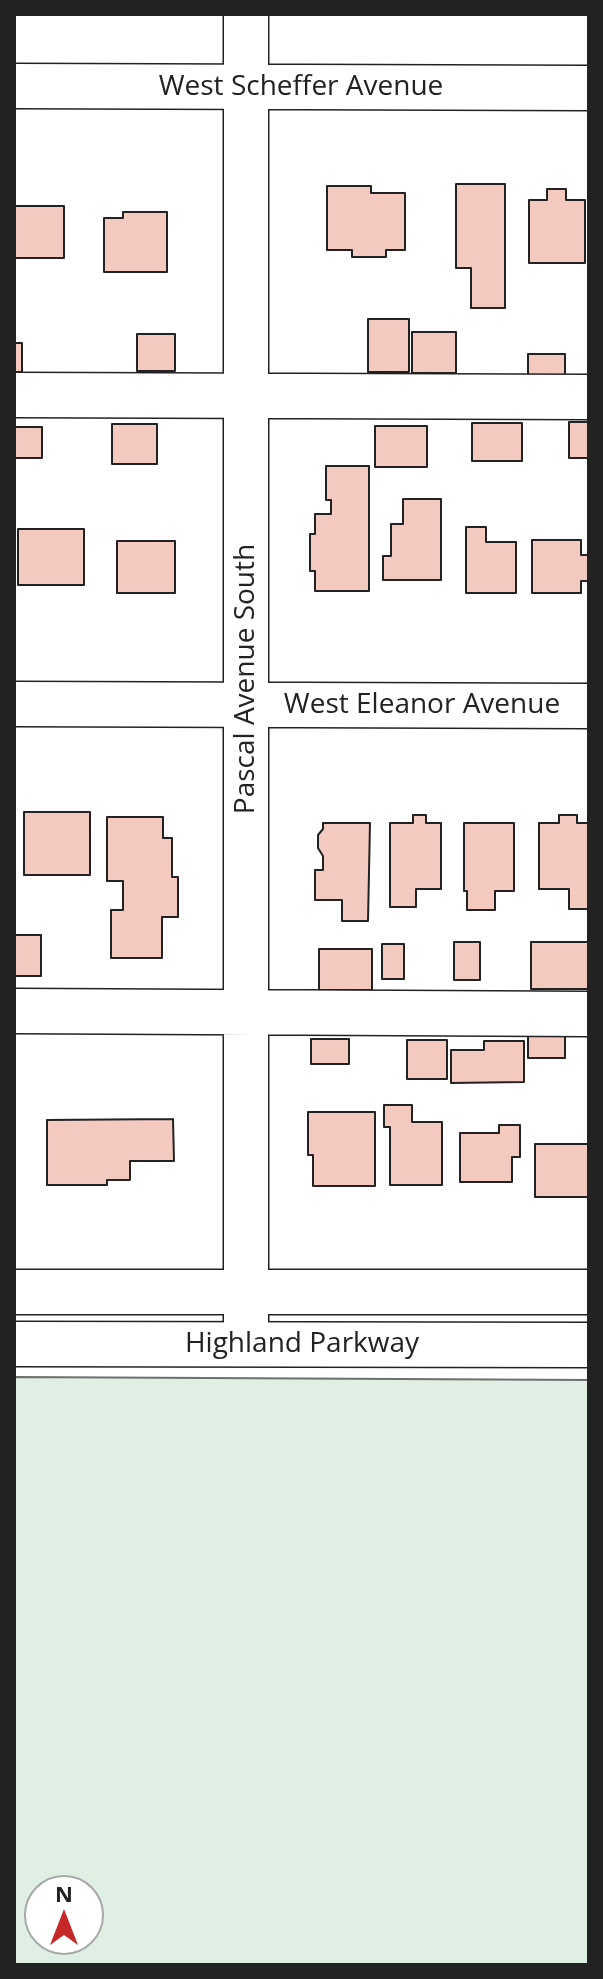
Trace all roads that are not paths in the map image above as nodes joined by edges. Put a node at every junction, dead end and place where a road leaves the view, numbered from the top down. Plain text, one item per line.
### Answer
1 (246, 14) edge
2 (14, 86) edge
3 (246, 87) junction
4 (589, 88) edge
5 (14, 395) edge
6 (246, 396) junction
7 (589, 397) edge
8 (14, 704) edge
9 (246, 705) junction
10 (589, 706) edge
11 (14, 1011) edge
12 (246, 1013) junction
13 (589, 1014) edge
14 (14, 1292) edge
15 (245, 1292) junction
16 (589, 1292) edge
17 (14, 1344) edge
18 (246, 1344) junction
19 (589, 1345) edge

1 - 3 street, Pascal Avenue South
2 - 3 street, West Scheffer Avenue
3 - 4 street, West Scheffer Avenue
3 - 6 street, Pascal Avenue South
5 - 6 street
6 - 7 street
6 - 9 street, Pascal Avenue South
8 - 9 street, West Eleanor Avenue
9 - 10 street, West Eleanor Avenue
9 - 12 street, Pascal Avenue South
11 - 12 street
12 - 13 street
12 - 15 street, Pascal Avenue South
14 - 15 street, Highland Parkway
15 - 16 street, Highland Parkway
15 - 18 street, Pascal Avenue South
17 - 18 street, Highland Parkway
18 - 19 street, Highland Parkway

